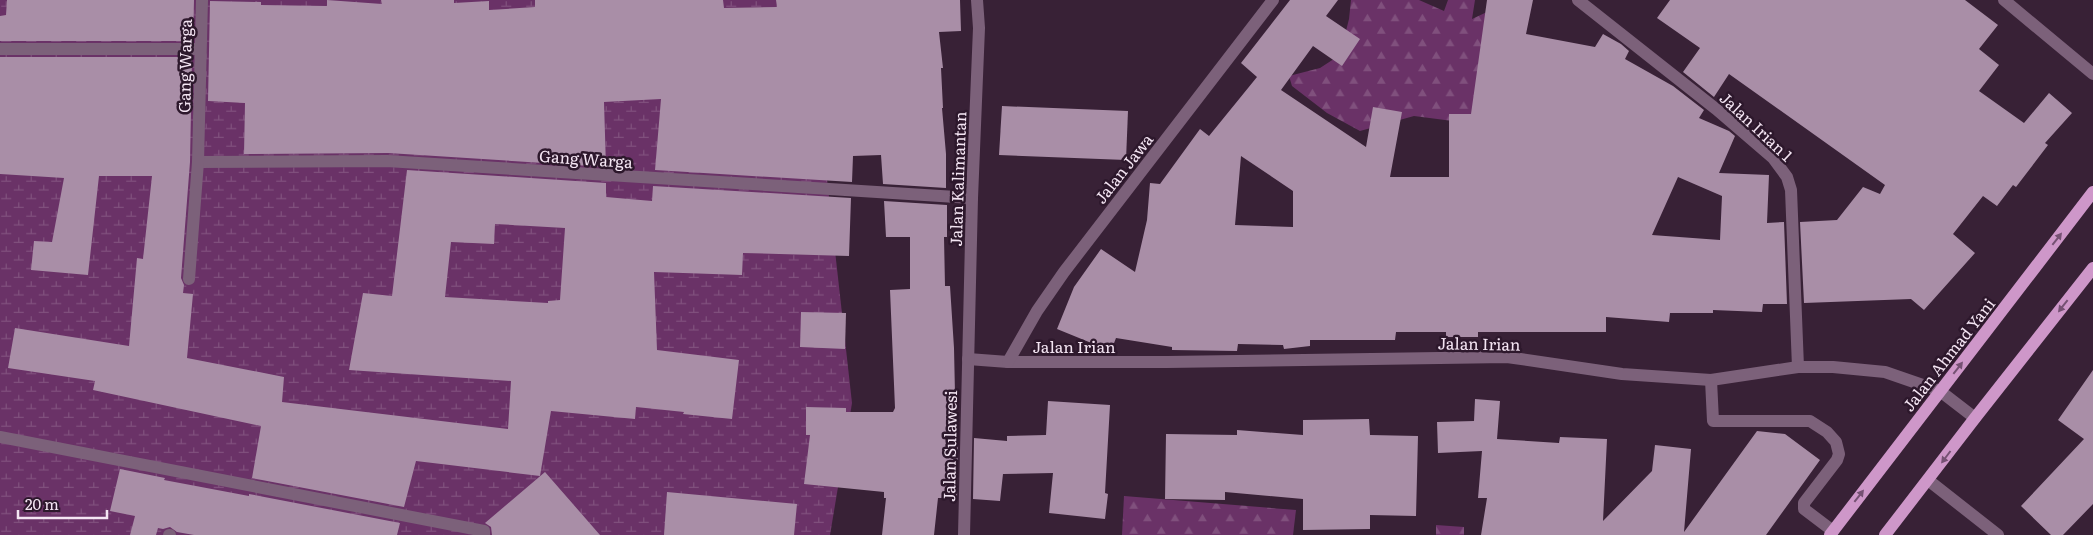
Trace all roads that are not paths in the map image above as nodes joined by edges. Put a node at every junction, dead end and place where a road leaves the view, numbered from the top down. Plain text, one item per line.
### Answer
1 (202, 0) edge
2 (977, 0) edge
3 (1273, 0) edge
4 (1578, 0) edge
5 (2004, 0) edge
6 (0, 49) edge
7 (200, 49) junction
8 (2093, 74) edge
9 (198, 162) junction
10 (2093, 192) edge
11 (972, 198) junction
12 (2093, 268) edge
13 (189, 279) dead end
14 (968, 359) junction
15 (1008, 362) junction
16 (1798, 367) junction
17 (1710, 380) junction
18 (1940, 391) junction
19 (1975, 418) junction
20 (0, 437) edge
21 (1928, 480) junction
22 (1831, 533) edge
23 (484, 535) edge
24 (964, 535) edge
25 (1885, 535) edge
26 (1998, 535) edge

1 - 7 street, Gang Warga
2 - 11 street, Jalan Kalimantan
3 - 15 street, Jalan Jawa
4 - 16 street, Jalan Irian 1
5 - 8 street
6 - 7 street
7 - 9 street, Gang Warga
9 - 11 street, Gang Warga
9 - 13 street, Gang Warga
18 -> 10 main road, Jalan Ahmad Yani
11 - 14 street, Jalan Kalimantan
12 -> 19 main road
14 - 15 street, Jalan Irian
14 - 24 street, Jalan Sulawesi
15 - 17 street, Jalan Irian
16 - 17 street, Jalan Irian
16 - 18 street, Jalan Irian
17 - 22 street
18 - 19 street, Jalan Irian
22 -> 18 main road, Jalan Ahmad Yani
19 -> 21 main road
20 - 23 street
21 - 25 main road
21 - 26 street

